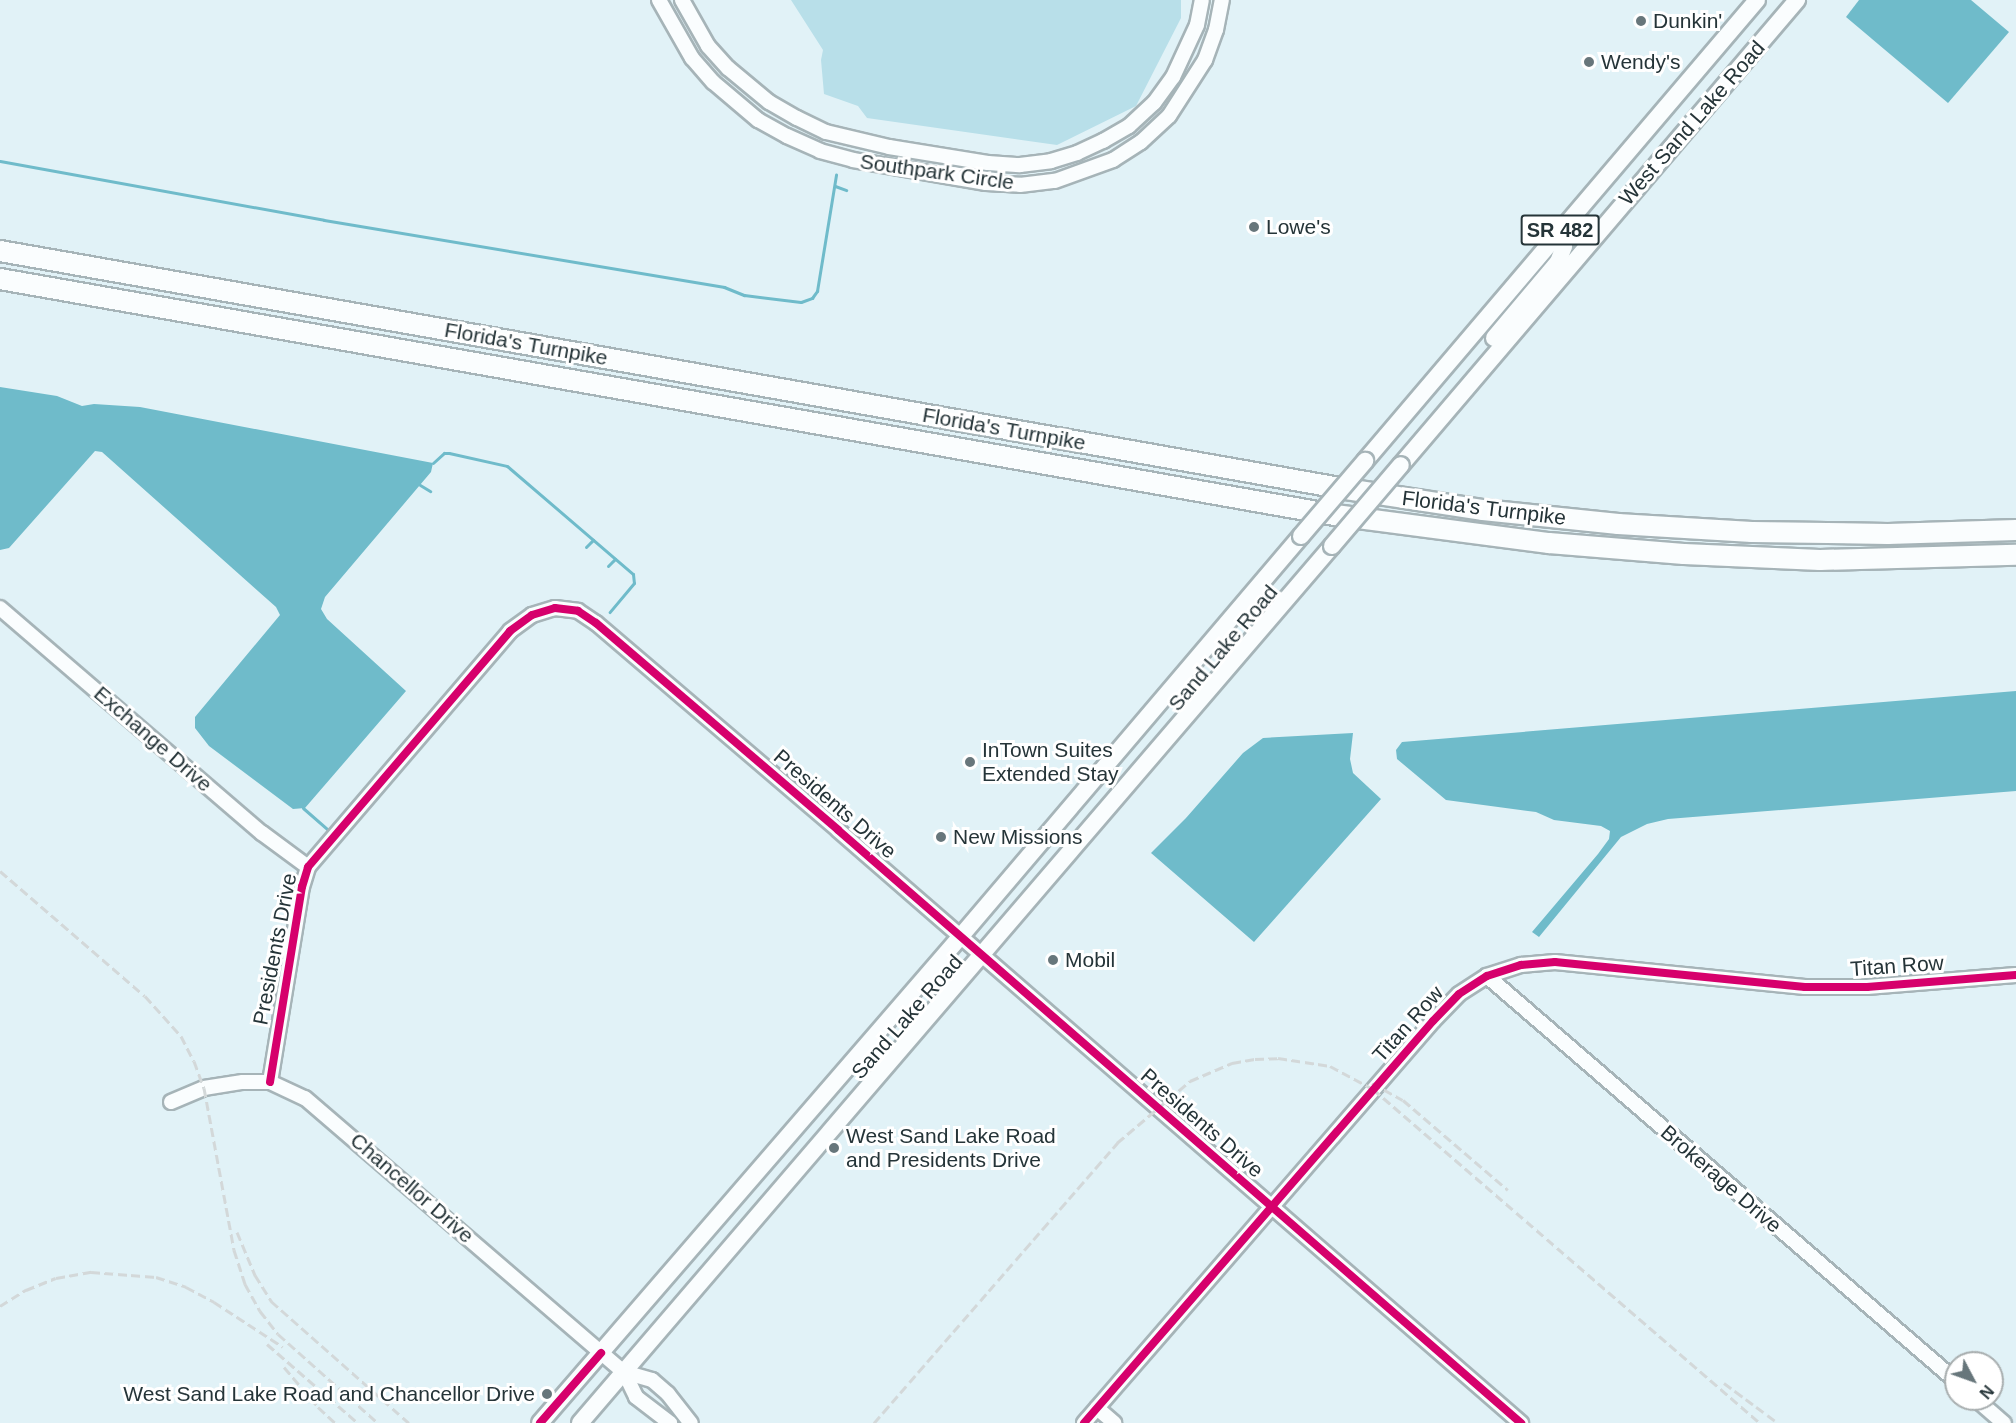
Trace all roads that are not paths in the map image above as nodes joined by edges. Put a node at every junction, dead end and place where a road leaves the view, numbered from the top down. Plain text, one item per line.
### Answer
1 (659, 0) edge
2 (682, 0) edge
3 (1202, 0) edge
4 (1222, 0) edge
5 (1757, 0) edge
6 (1797, 0) edge
7 (1559, 232) junction
8 (0, 251) edge
9 (0, 279) edge
10 (1442, 416) junction
11 (1365, 461) joint
12 (1401, 465) joint
13 (2016, 530) edge
14 (2016, 555) edge
15 (0, 608) edge
16 (308, 867) junction
17 (961, 936) junction
18 (983, 956) junction
19 (2016, 975) edge
20 (1487, 976) junction
21 (270, 1082) junction
22 (171, 1102) dead end
23 (1271, 1207) junction
24 (601, 1353) junction
25 (1944, 1371) edge
26 (624, 1372) junction
27 (1096, 1408) junction
28 (1990, 1411) edge
29 (540, 1423) edge
30 (580, 1423) edge
31 (670, 1423) edge
32 (691, 1423) edge
33 (1084, 1423) edge
34 (1114, 1423) edge
35 (1521, 1423) edge
36 (2004, 1423) edge

1 - 4 street, Southpark Circle
2 - 3 street, Southpark Circle
5 - 7 main road, West Sand Lake Road / SR 482
6 - 10 main road, West Sand Lake Road / SR 482
7 - 10 main road
7 - 11 main road, West Sand Lake Road / SR 482
8 - 13 highway, Florida's Turnpike
9 - 14 highway, Florida's Turnpike
10 - 12 main road, West Sand Lake Road / SR 482
11 - 17 main road, Sand Lake Road / SR 482, bridge
12 - 18 main road, Sand Lake Road / SR 482, bridge
15 - 16 street, Exchange Drive
16 - 17 street, Presidents Drive
16 - 21 street, Presidents Drive
17 - 18 street, Presidents Drive
17 - 24 main road, Sand Lake Road / SR 482
18 - 23 street, Presidents Drive
18 - 26 main road, Sand Lake Road / SR 482
19 - 20 street, Titan Row
20 - 23 street, Titan Row
20 - 25 street, Brokerage Drive
21 - 22 street, Chancellor Drive
21 - 24 street, Chancellor Drive
23 - 27 street, Titan Row
23 - 35 street, Presidents Drive
24 - 26 street, Chancellor Drive
24 - 29 main road, Sand Lake Road / SR 482
26 - 30 main road, Sand Lake Road / SR 482
26 - 31 street, Chancellor Drive
26 - 32 street, Chancellor Drive
27 - 33 street, Titan Row
27 - 34 street
28 - 36 street

